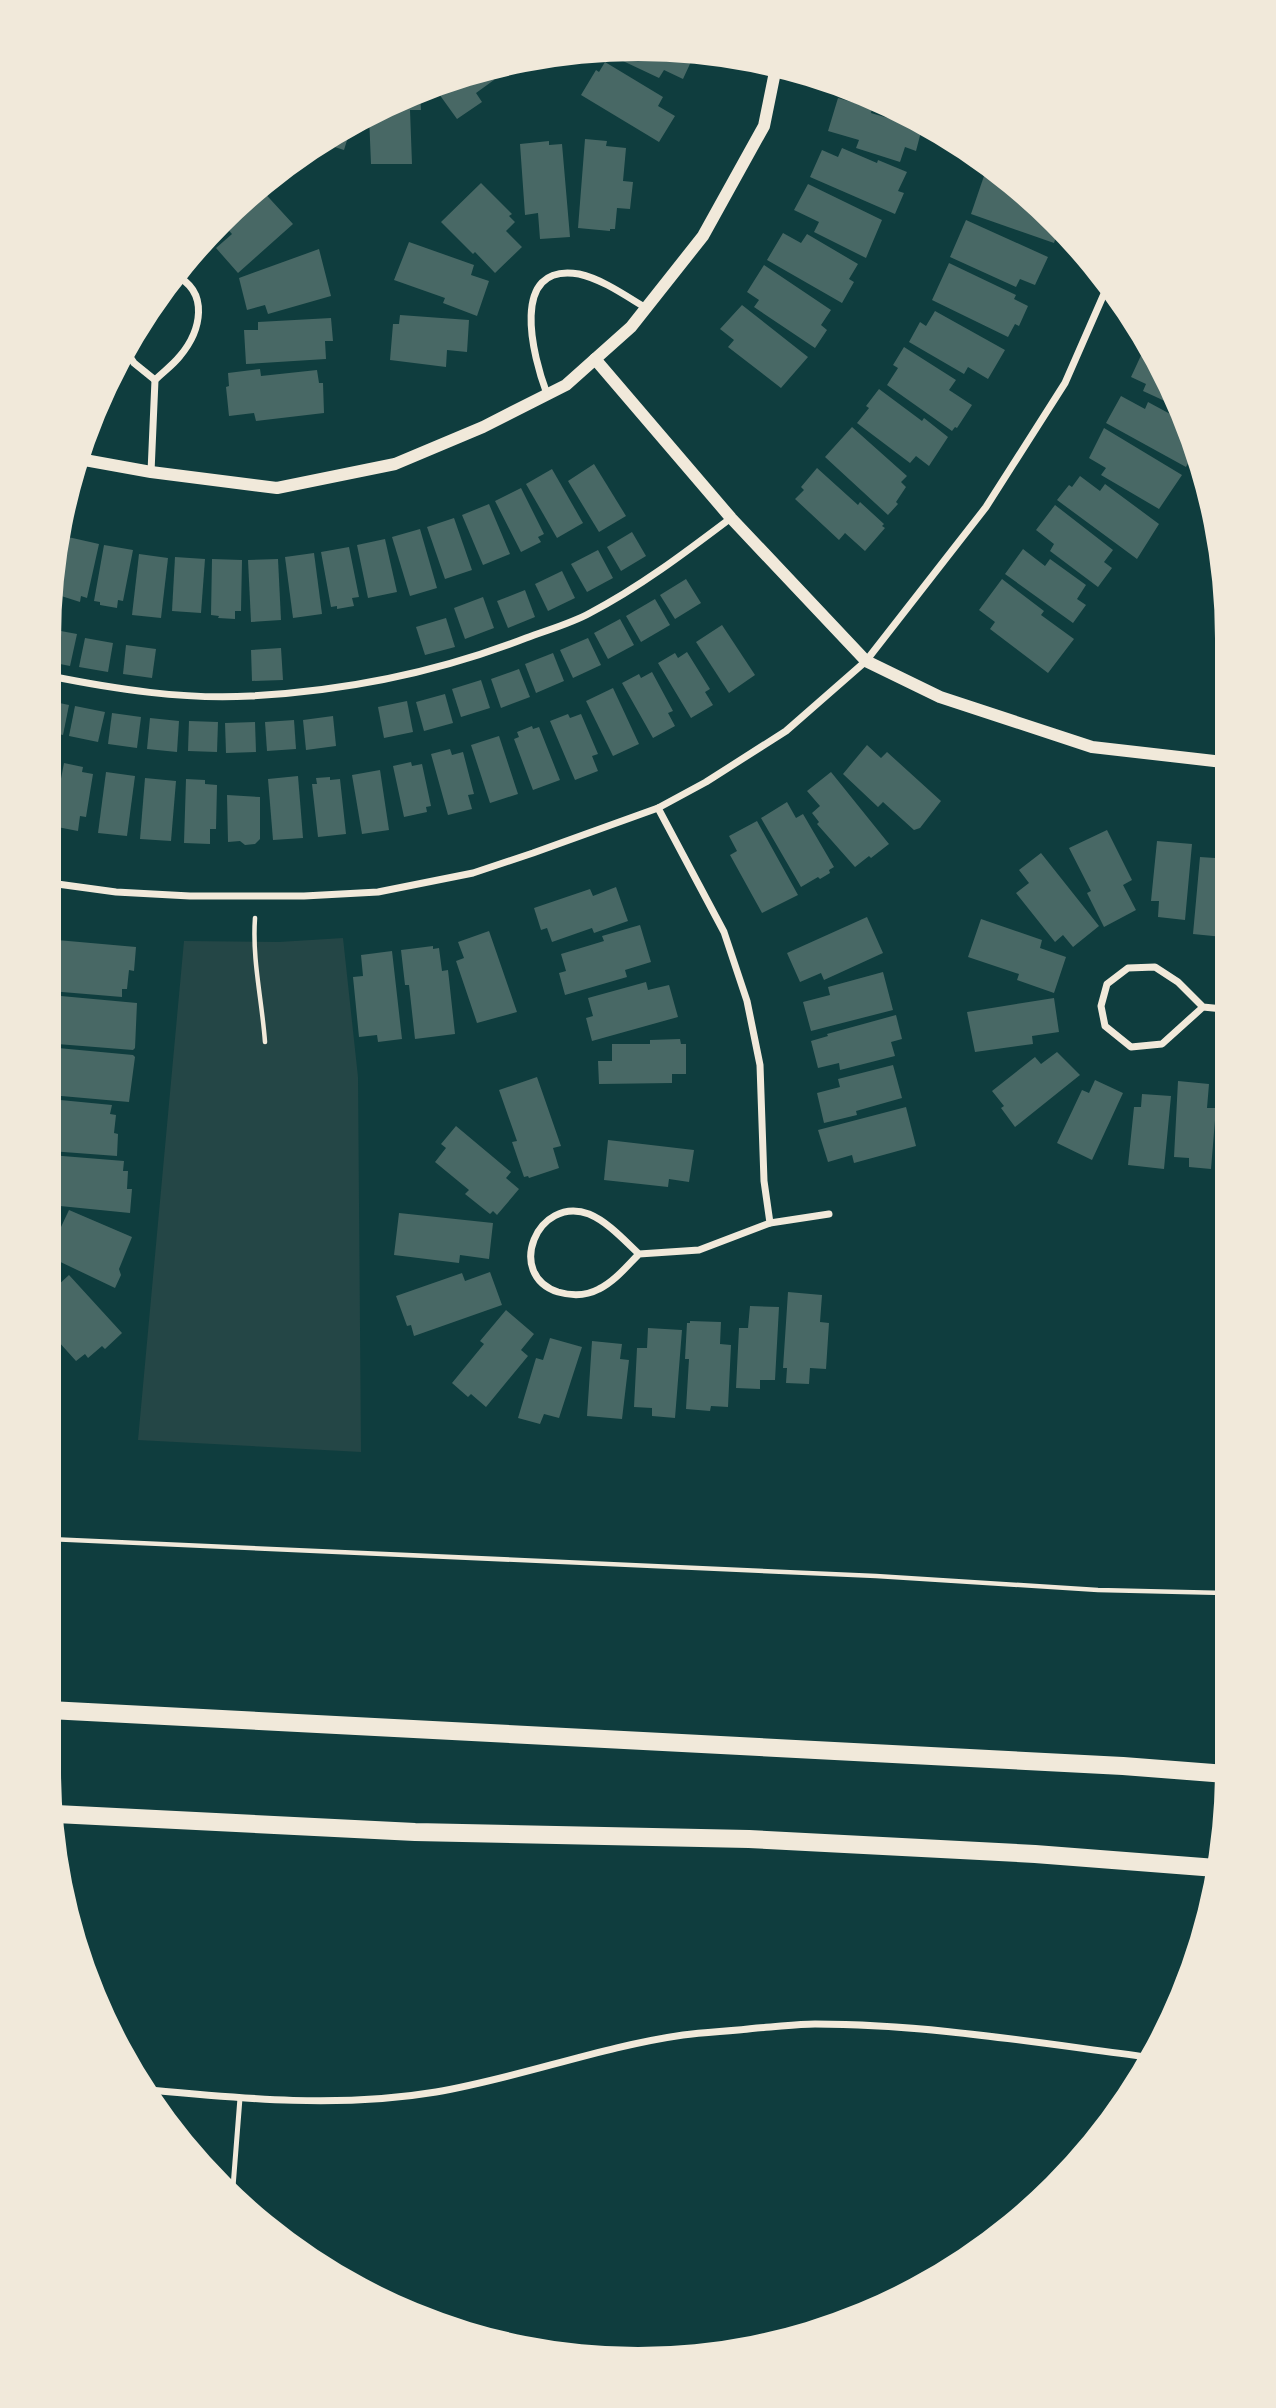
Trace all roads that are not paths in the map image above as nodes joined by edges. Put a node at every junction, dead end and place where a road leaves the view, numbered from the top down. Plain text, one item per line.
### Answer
1 (774, 78) edge
2 (185, 281) edge
3 (1103, 297) edge
4 (646, 308) junction
5 (595, 359) junction
6 (133, 361) edge
7 (155, 380) junction
8 (547, 394) junction
9 (90, 461) edge
10 (151, 472) junction
11 (731, 518) junction
12 (866, 661) junction
13 (61, 678) edge
14 (1215, 761) edge
15 (658, 808) junction
16 (61, 884) edge
17 (1203, 1007) junction
18 (1215, 1008) edge
19 (829, 1214) dead end
20 (770, 1223) junction
21 (639, 1254) junction
22 (61, 1711) edge
23 (1215, 1773) edge
24 (63, 1814) edge
25 (1206, 1867) edge
26 (1138, 2056) edge
27 (159, 2092) edge
28 (240, 2098) junction
29 (233, 2181) edge

1 - 4 street
2 - 7 street
3 - 12 street
4 - 5 street
4 - 8 street
5 - 8 street
5 - 11 street
6 - 7 street
7 - 10 street
8 - 10 street
9 - 10 street
11 - 12 street
11 - 13 street
12 - 14 street
12 - 15 street
15 - 16 street
15 - 20 street
17 - 17 street
17 - 18 street
19 - 20 street
20 - 21 street
21 - 21 street
22 - 23 main road
24 - 25 main road
26 - 28 street
27 - 28 street
28 - 29 lane

